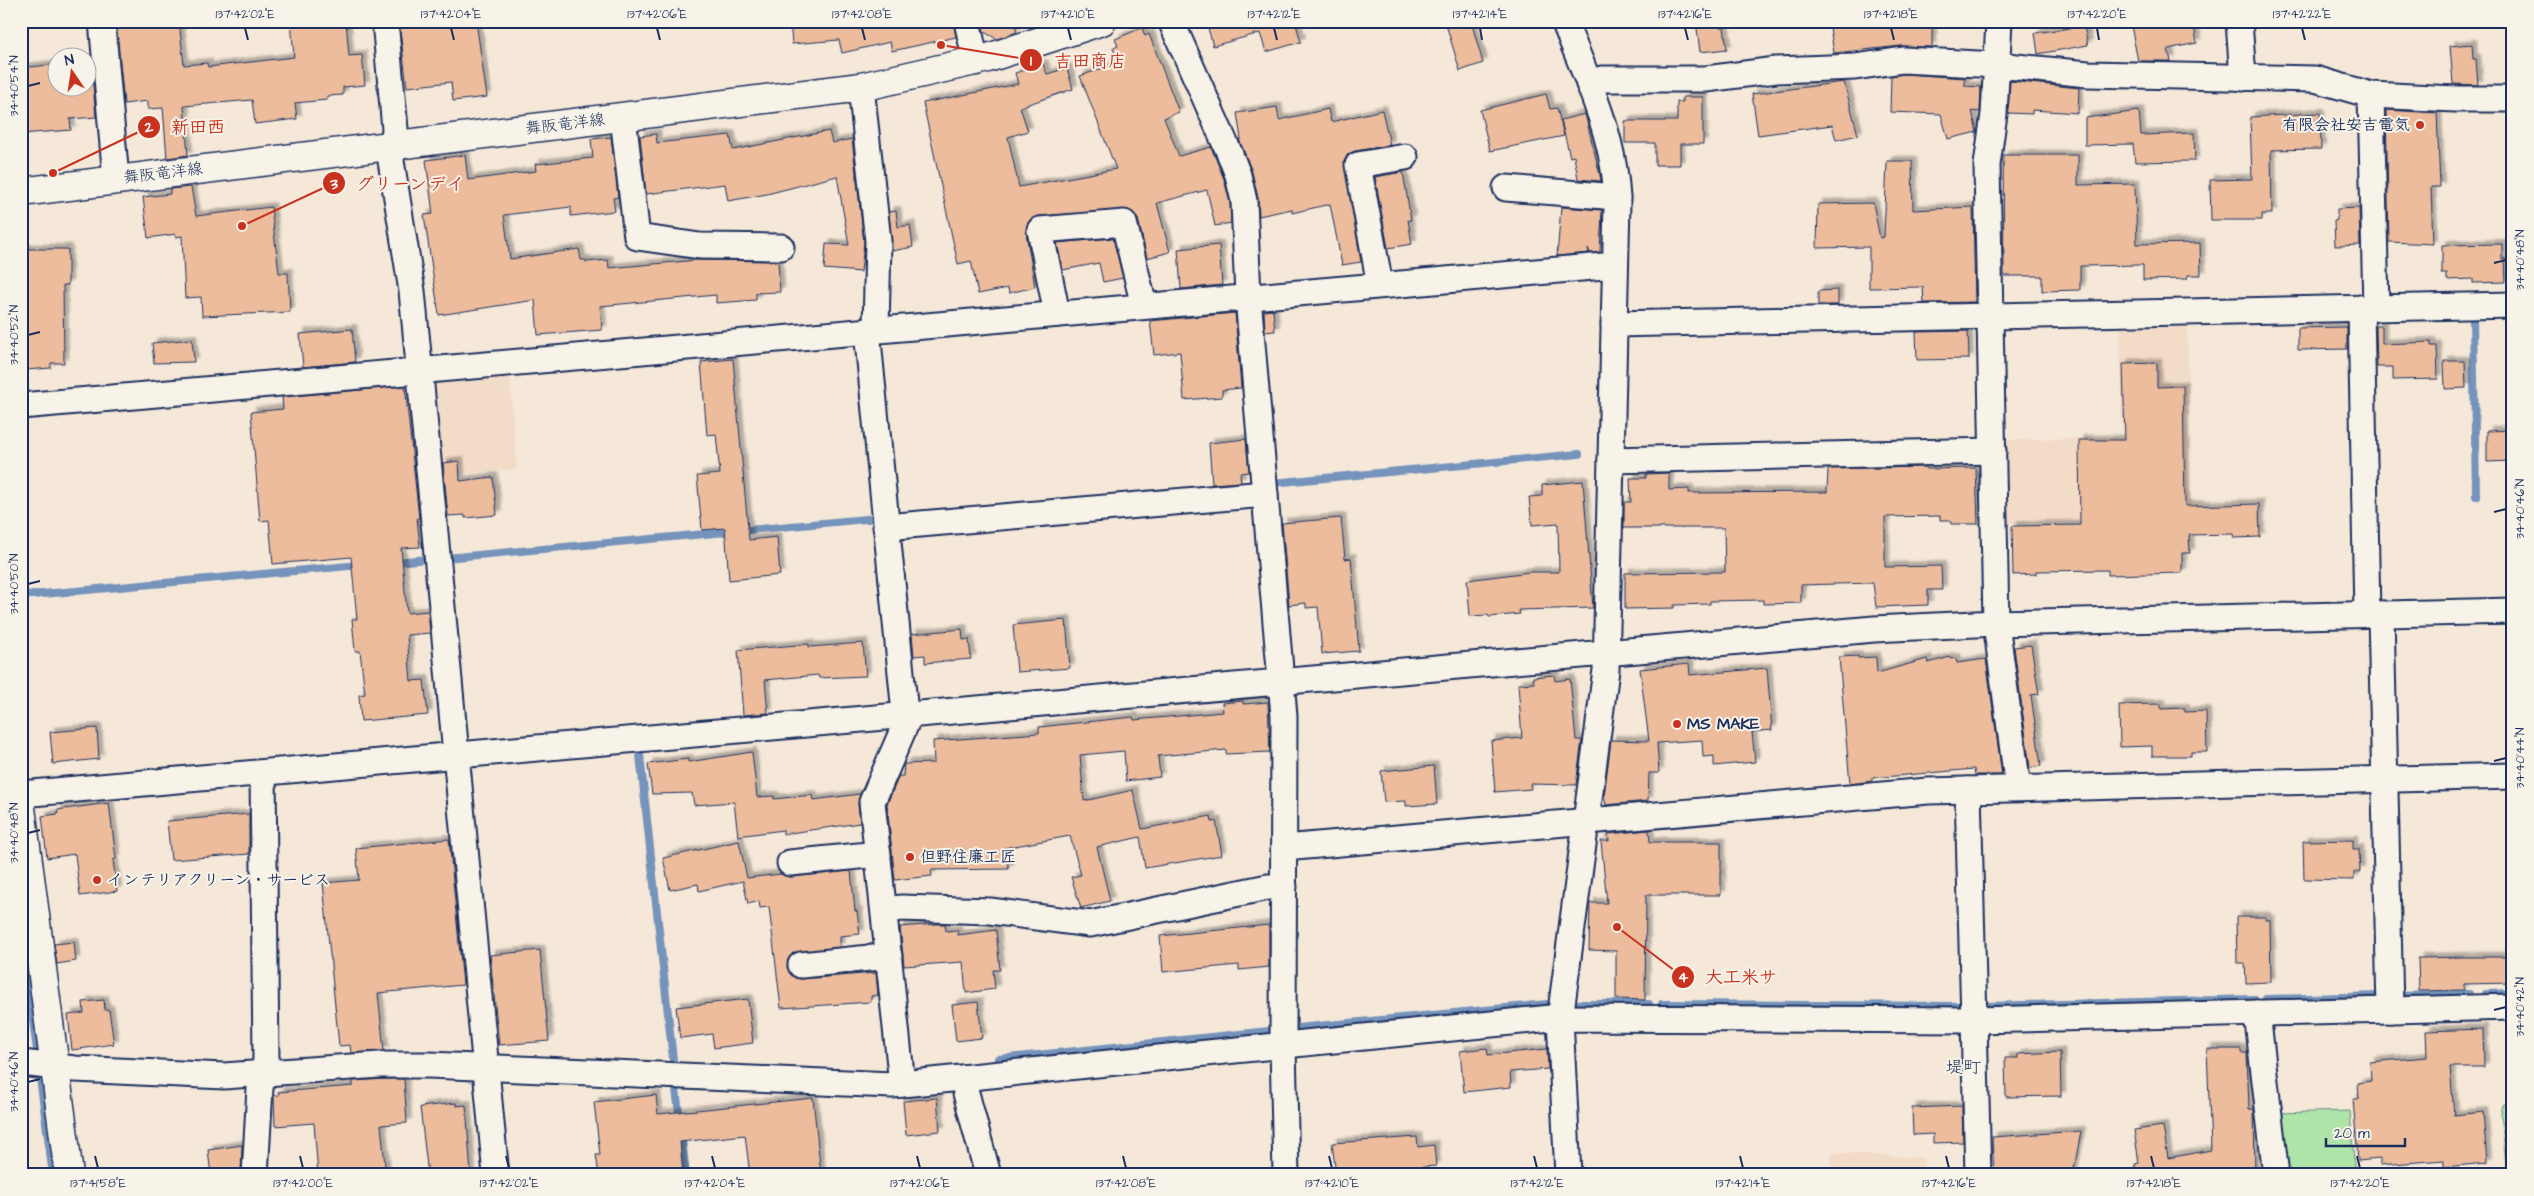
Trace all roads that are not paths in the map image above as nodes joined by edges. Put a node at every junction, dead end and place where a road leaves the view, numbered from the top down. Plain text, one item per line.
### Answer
1 (102, 21) edge
2 (385, 21) edge
3 (967, 21) edge
4 (1102, 21) edge
5 (1170, 21) edge
6 (1564, 21) edge
7 (1999, 21) edge
8 (2239, 21) edge
9 (976, 62) junction
10 (1997, 65) junction
11 (2243, 78) junction
12 (1589, 84) junction
13 (861, 87) junction
14 (2371, 94) junction
15 (2513, 98) edge
16 (622, 117) junction
17 (393, 145) junction
18 (1406, 157) dead end
19 (116, 179) junction
20 (1506, 188) dead end
21 (21, 192) edge
22 (1617, 197) junction
23 (781, 247) dead end
24 (1616, 265) junction
25 (1380, 285) junction
26 (1248, 296) junction
27 (2513, 305) edge
28 (1144, 306) junction
29 (2368, 308) junction
30 (1057, 314) junction
31 (1990, 316) junction
32 (1614, 324) junction
33 (871, 330) junction
34 (419, 371) junction
35 (21, 406) edge
36 (1993, 451) junction
37 (1611, 460) junction
38 (1265, 494) junction
39 (886, 528) junction
40 (2513, 611) edge
41 (2374, 614) junction
42 (1996, 624) junction
43 (1606, 653) junction
44 (1282, 682) junction
45 (905, 715) junction
46 (456, 755) junction
47 (263, 773) junction
48 (2513, 776) edge
49 (2385, 779) junction
50 (2018, 788) junction
51 (1968, 790) junction
52 (21, 794) edge
53 (21, 808) edge
54 (1586, 821) junction
55 (1284, 848) junction
56 (878, 854) junction
57 (790, 863) dead end
58 (1284, 887) junction
59 (884, 910) junction
60 (889, 956) junction
61 (801, 965) dead end
62 (2513, 1007) edge
63 (2390, 1010) junction
64 (2257, 1013) junction
65 (1560, 1019) junction
66 (1975, 1020) junction
67 (1283, 1046) junction
68 (21, 1063) edge
69 (55, 1066) junction
70 (486, 1067) junction
71 (263, 1074) junction
72 (964, 1078) junction
73 (902, 1084) junction
74 (69, 1175) edge
75 (255, 1175) edge
76 (496, 1175) edge
77 (988, 1175) edge
78 (1286, 1175) edge
79 (1568, 1175) edge
80 (1978, 1175) edge
81 (2276, 1175) edge

1 - 19 street
2 - 17 street
3 - 9 street
4 - 9 main road, 舞阪竜洋線
5 - 26 street
6 - 12 street
7 - 10 street
8 - 11 street
9 - 13 main road, 舞阪竜洋線
10 - 11 street
10 - 12 street
10 - 31 street
11 - 14 street
12 - 22 street
13 - 16 main road, 舞阪竜洋線
13 - 33 street
14 - 15 street
14 - 29 street
16 - 17 main road, 舞阪竜洋線
16 - 23 street
17 - 19 main road, 舞阪竜洋線
17 - 34 street
18 - 25 street
19 - 21 main road, 舞阪竜洋線
20 - 22 street
22 - 24 street
24 - 25 street
24 - 32 street
25 - 26 street
26 - 28 street
26 - 38 street
27 - 29 street
28 - 30 street
28 - 30 street
29 - 31 street
29 - 41 street
30 - 33 street
31 - 32 street
31 - 36 street
32 - 37 street
33 - 34 street
33 - 39 street
34 - 35 street
34 - 46 street
36 - 37 street
36 - 42 street
37 - 43 street
38 - 39 street
38 - 44 street
39 - 45 street
40 - 41 street
41 - 42 street
41 - 49 street
42 - 43 street
42 - 50 street
43 - 44 street
43 - 54 street
44 - 45 street
44 - 55 street
45 - 46 street
45 - 56 street
46 - 47 street
46 - 70 street
47 - 52 street
47 - 71 street
48 - 49 street
49 - 50 street
49 - 63 street
50 - 51 street
51 - 54 street
51 - 66 street
53 - 69 main road
54 - 55 street
54 - 65 street
55 - 58 street
56 - 57 street
56 - 59 street
58 - 59 street
58 - 67 street
59 - 60 street
60 - 61 street
60 - 73 street
62 - 63 street
63 - 64 street
64 - 66 street
64 - 81 street
65 - 66 street
65 - 67 street
65 - 79 street
66 - 80 street
67 - 72 street
67 - 78 street
68 - 69 street
69 - 71 street
69 - 74 main road
70 - 71 street
70 - 73 street
70 - 76 street
71 - 75 street
72 - 73 street
72 - 77 street

